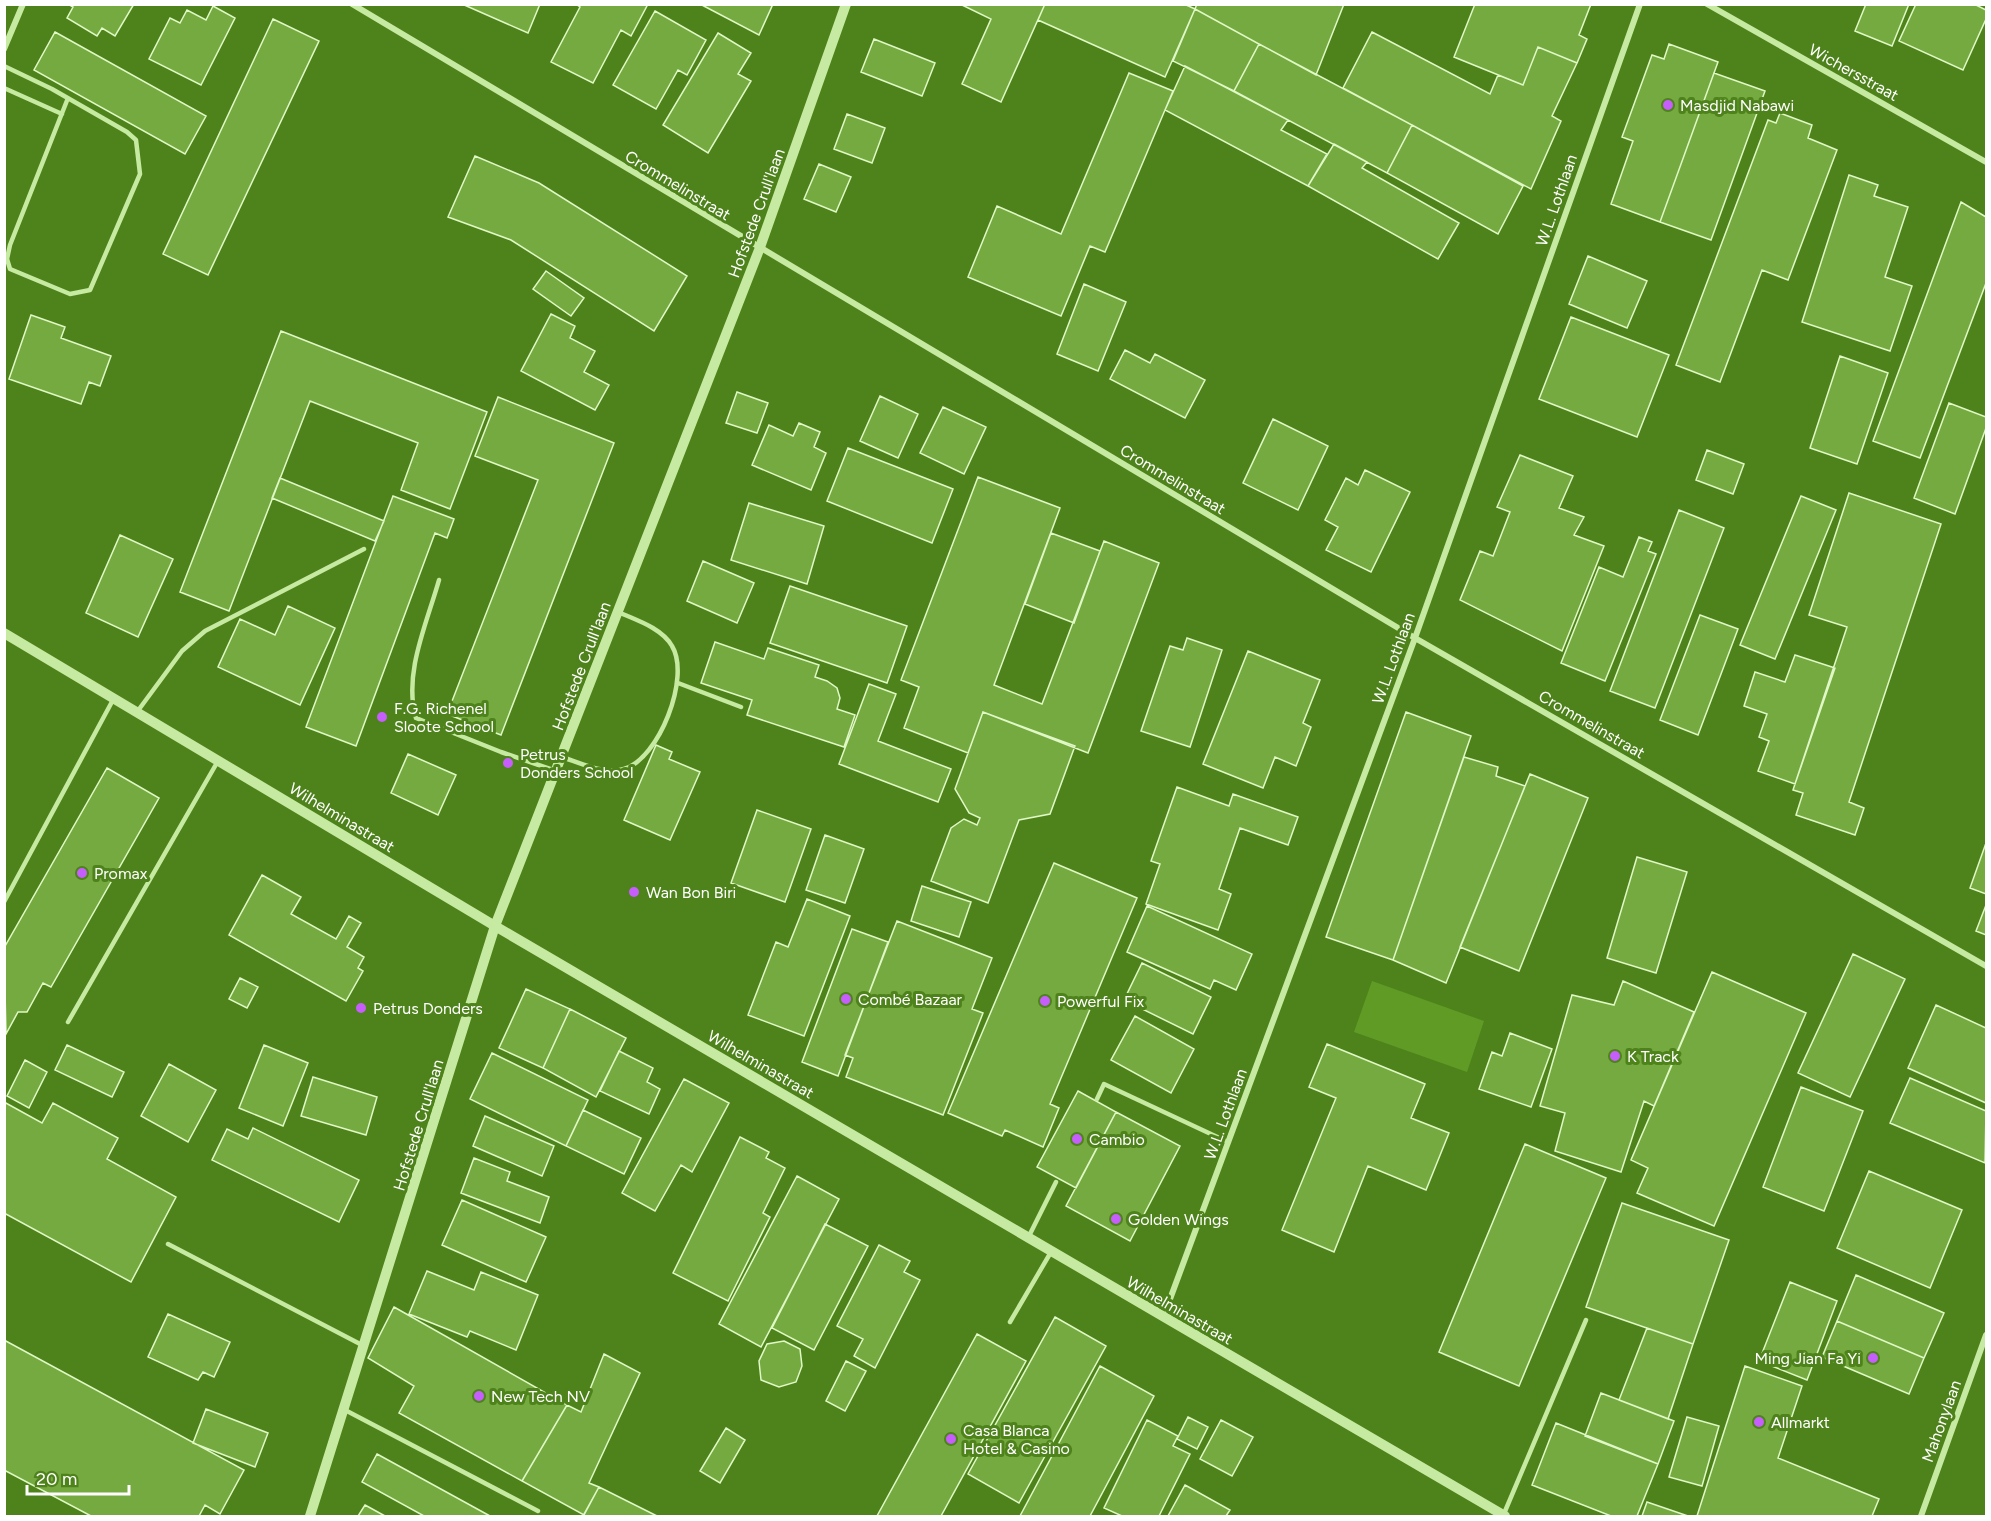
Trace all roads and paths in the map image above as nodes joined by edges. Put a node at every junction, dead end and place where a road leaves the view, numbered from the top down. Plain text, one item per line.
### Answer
1 (23, 4) edge
2 (352, 4) edge
3 (846, 4) edge
4 (1640, 4) edge
5 (1707, 4) edge
6 (4, 49) edge
7 (4, 66) edge
8 (4, 88) edge
9 (68, 98) junction
10 (62, 114) junction
11 (1986, 162) edge
12 (759, 250) junction
13 (364, 549) dead end
14 (439, 580) dead end
15 (618, 612) junction
16 (4, 633) edge
17 (1415, 638) junction
18 (678, 683) junction
19 (114, 698) junction
20 (741, 706) dead end
21 (137, 712) junction
22 (562, 757) junction
23 (218, 761) junction
24 (556, 771) junction
25 (4, 902) edge
26 (495, 926) junction
27 (1986, 966) edge
28 (68, 1022) dead end
29 (1097, 1099) dead end
30 (1228, 1142) junction
31 (1056, 1182) dead end
32 (1028, 1239) junction
33 (168, 1244) dead end
34 (1051, 1252) junction
35 (1163, 1318) junction
36 (1586, 1320) dead end
37 (1010, 1322) dead end
38 (1986, 1335) edge
39 (365, 1346) junction
40 (345, 1410) junction
41 (538, 1511) dead end
42 (310, 1516) edge
43 (1504, 1516) edge
44 (1922, 1516) edge

1 - 6 street
2 - 12 street, Crommelinstraat
3 - 12 street, Hofstede Crull'laan
4 - 17 street, W.L. Lothlaan
5 - 11 street, Wichersstraat
7 - 9 lane
8 - 10 lane
9 - 10 lane
9 - 10 lane
12 - 15 street, Hofstede Crull'laan
12 - 17 street, Crommelinstraat
13 - 21 lane
14 - 24 lane
15 - 18 lane
15 - 22 street, Hofstede Crull'laan
16 - 19 street, Wilhelminastraat
17 - 27 street, Crommelinstraat
17 - 30 street, W.L. Lothlaan
18 - 20 lane
18 - 22 lane
19 - 21 street, Wilhelminastraat
19 - 25 lane
21 - 23 street, Wilhelminastraat
22 - 24 street, Hofstede Crull'laan
23 - 26 street, Wilhelminastraat
23 - 28 lane
24 - 26 street, Hofstede Crull'laan
26 - 32 street, Wilhelminastraat
26 - 39 street, Hofstede Crull'laan
29 - 30 lane
30 - 35 street, W.L. Lothlaan
31 - 32 lane
32 - 34 street, Wilhelminastraat
33 - 39 lane
34 - 35 street, Wilhelminastraat
34 - 37 lane
35 - 43 street, Wilhelminastraat
36 - 43 lane
38 - 44 street, Mahonylaan
39 - 40 street, Hofstede Crull'laan
40 - 41 lane
40 - 42 street, Hofstede Crull'laan

